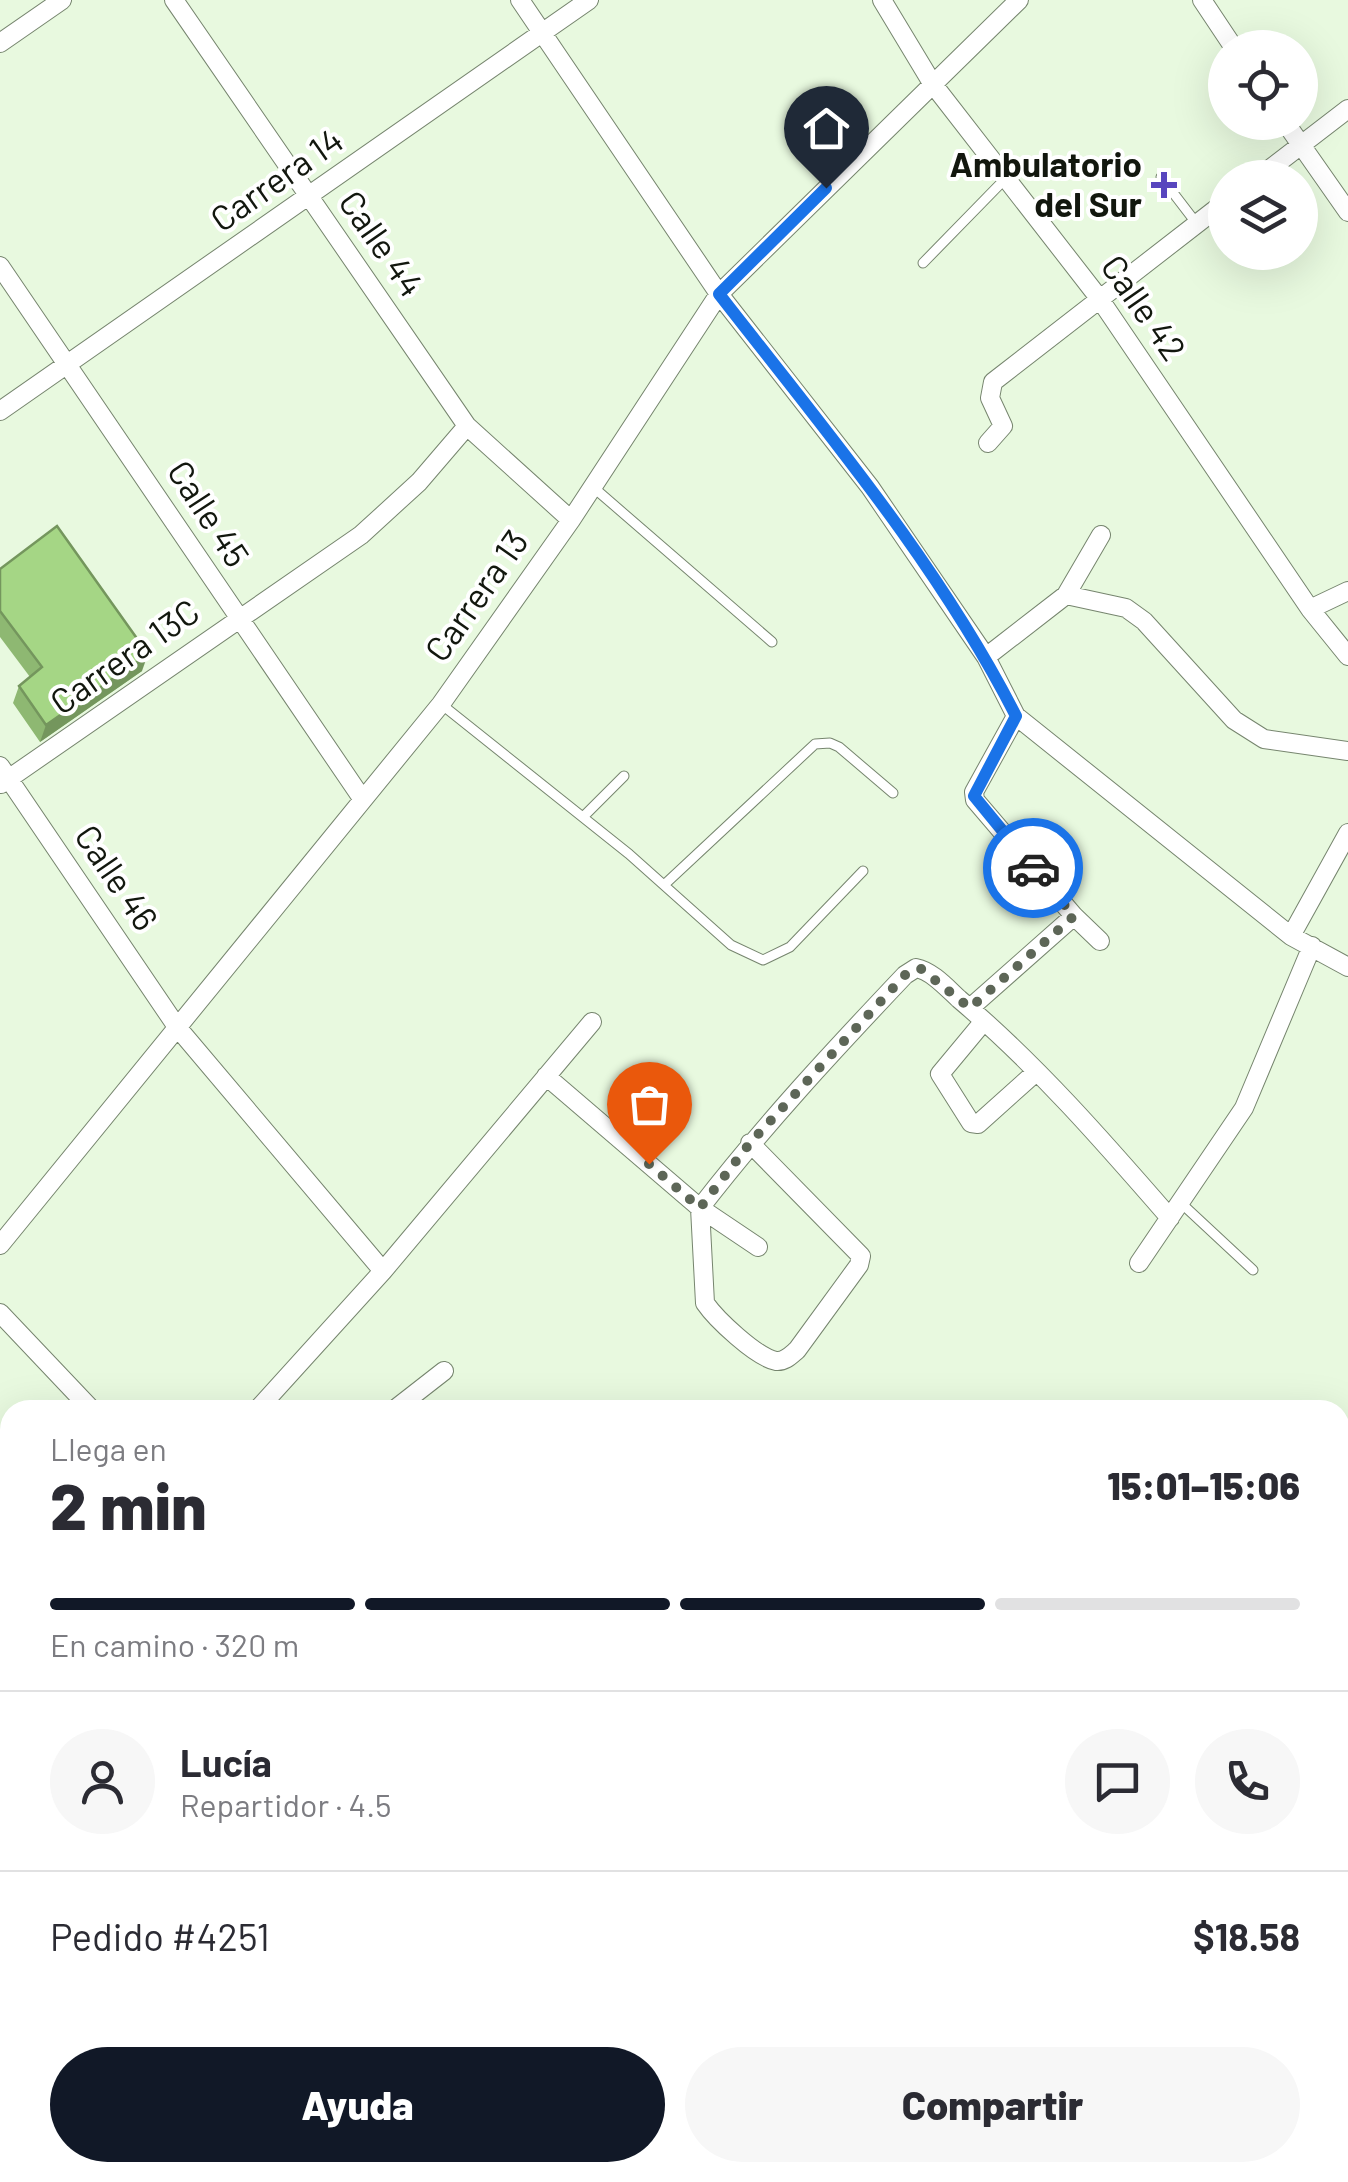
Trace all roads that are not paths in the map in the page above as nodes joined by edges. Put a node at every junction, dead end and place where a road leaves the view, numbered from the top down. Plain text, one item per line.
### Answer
1 (62, 0) edge
2 (174, 0) edge
3 (520, 0) edge
4 (590, 0) edge
5 (882, 0) edge
6 (1018, 0) edge
7 (1202, 0) edge
8 (1222, 30) edge
9 (542, 32) junction
10 (0, 43) edge
11 (932, 82) junction
12 (1348, 110) edge
13 (1297, 140) edge
14 (1301, 146) junction
15 (1282, 160) edge
16 (1162, 177) dead end
17 (1006, 178) junction
18 (309, 198) junction
19 (1348, 212) edge
20 (1208, 215) edge
21 (1197, 224) junction
22 (922, 263) dead end
23 (0, 266) edge
24 (719, 294) junction
25 (1099, 298) junction
26 (70, 364) junction
27 (0, 412) edge
28 (467, 426) junction
29 (988, 443) dead end
30 (593, 487) junction
31 (571, 520) junction
32 (1102, 535) dead end
33 (1348, 590) edge
34 (1066, 595) junction
35 (1310, 609) junction
36 (238, 618) junction
37 (772, 642) dead end
38 (1348, 656) edge
39 (986, 657) junction
40 (441, 704) junction
41 (1016, 716) junction
42 (1348, 751) edge
43 (3, 776) edge
44 (624, 776) dead end
45 (893, 793) dead end
46 (361, 797) junction
47 (582, 817) junction
48 (1348, 833) edge
49 (863, 872) dead end
50 (664, 885) junction
51 (1074, 916) junction
52 (1291, 936) junction
53 (1100, 940) dead end
54 (1312, 946) junction
55 (1348, 967) edge
56 (977, 1015) junction
57 (592, 1022) dead end
58 (178, 1027) junction
59 (1036, 1072) junction
60 (546, 1076) junction
61 (750, 1143) junction
62 (700, 1208) junction
63 (1176, 1210) junction
64 (0, 1245) edge
65 (758, 1247) dead end
66 (1139, 1263) dead end
67 (383, 1270) junction
68 (1254, 1270) dead end
69 (0, 1313) edge
70 (444, 1371) dead end
71 (83, 1400) edge
72 (267, 1400) edge
73 (407, 1400) edge

1 - 10 street
2 - 18 street, Calle 44
3 - 9 street
4 - 9 street, Carrera 14
5 - 11 street, Calle 42
6 - 11 street, Carrera 13
7 - 8 street
9 - 18 street, Carrera 14
9 - 24 street
11 - 17 street, Calle 42
11 - 24 street, Carrera 13
12 - 14 street
13 - 14 street
14 - 15 street
14 - 19 street
16 - 21 lane
17 - 22 lane
17 - 25 street, Calle 42
18 - 26 street, Carrera 14
18 - 28 street, Calle 44
20 - 21 street
21 - 25 street
23 - 26 street, Calle 45
24 - 30 street, Carrera 13
24 - 39 street
25 - 29 street
25 - 35 street, Calle 42
26 - 27 street, Carrera 14
26 - 36 street, Calle 45
28 - 31 street, Calle 44
28 - 36 street, Carrera 13C
30 - 31 street, Carrera 13
30 - 37 lane
31 - 40 street, Carrera 13
32 - 34 street
33 - 35 street
34 - 39 street
34 - 42 street
35 - 38 street, Calle 42
36 - 43 street, Carrera 13C
36 - 46 street, Calle 45
39 - 41 street
40 - 46 street, Carrera 13
40 - 47 lane
41 - 51 street
41 - 52 street
43 - 58 street, Calle 46
44 - 47 lane
45 - 50 lane
46 - 58 street, Carrera 13
47 - 50 lane
48 - 52 street
49 - 50 lane
51 - 53 street
51 - 56 street
52 - 54 street
54 - 55 street
54 - 63 street
56 - 59 street
56 - 59 street
56 - 61 street
57 - 60 street
58 - 64 street, Carrera 13
58 - 67 street, Calle 46
59 - 63 street
60 - 62 street
60 - 67 street
61 - 62 street
61 - 62 street
62 - 65 street
63 - 66 street
63 - 68 lane
67 - 72 street
69 - 71 street
70 - 73 street

